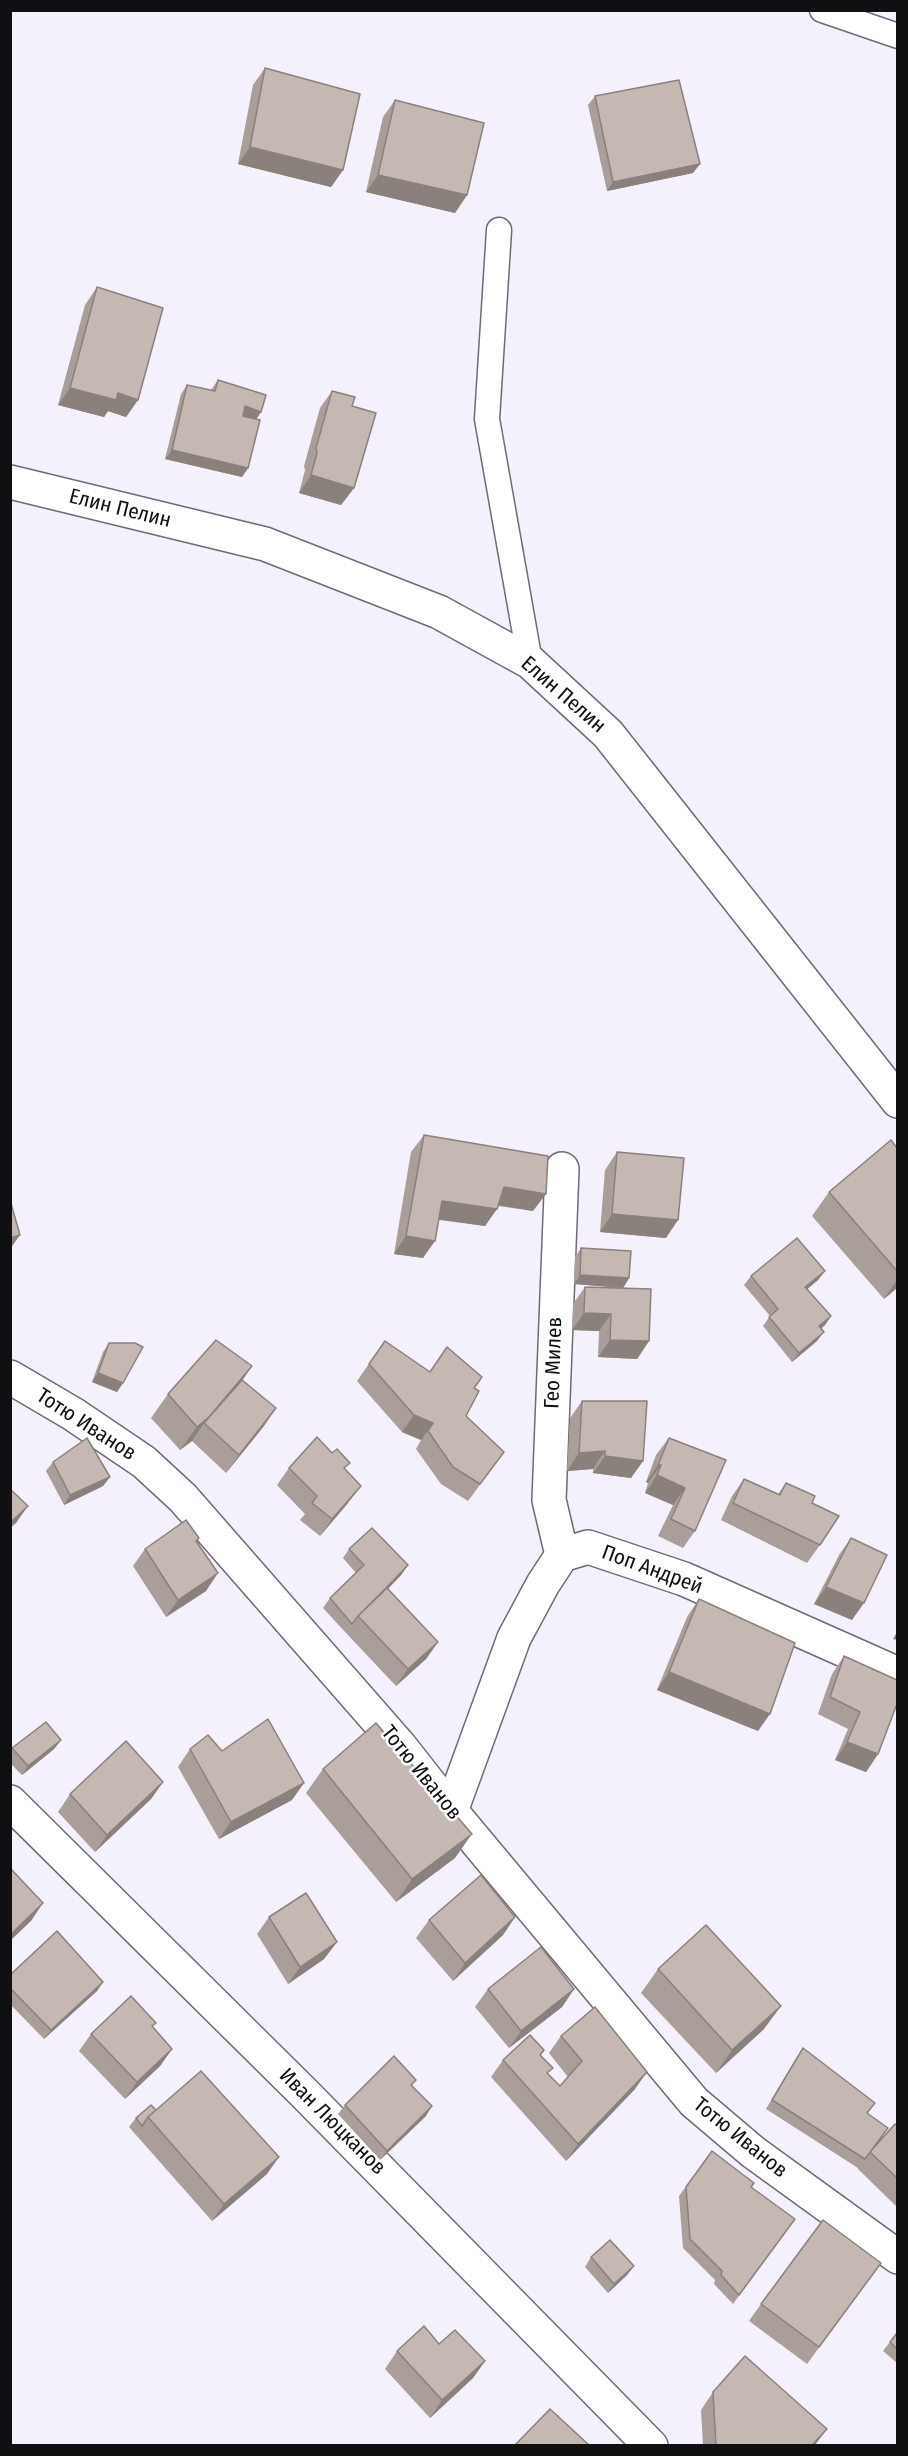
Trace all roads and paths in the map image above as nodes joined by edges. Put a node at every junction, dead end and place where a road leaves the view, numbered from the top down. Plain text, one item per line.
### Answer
1 (822, 10) edge
2 (897, 36) edge
3 (499, 230) dead end
4 (10, 482) edge
5 (530, 662) junction
6 (897, 1101) edge
7 (562, 1169) dead end
8 (10, 1377) edge
9 (562, 1555) junction
10 (897, 1674) edge
11 (10, 1802) edge
12 (451, 1811) junction
13 (897, 2257) edge
14 (651, 2445) edge

1 - 2 lane
3 - 5 lane
4 - 5 street, Елин Пелин
5 - 6 street, Елин Пелин
7 - 9 street, Гео Милев
8 - 12 street, Тотю Иванов
9 - 10 street, Поп Андрей
9 - 12 street
11 - 14 street, Иван Люцканов
12 - 13 street, Тотю Иванов

